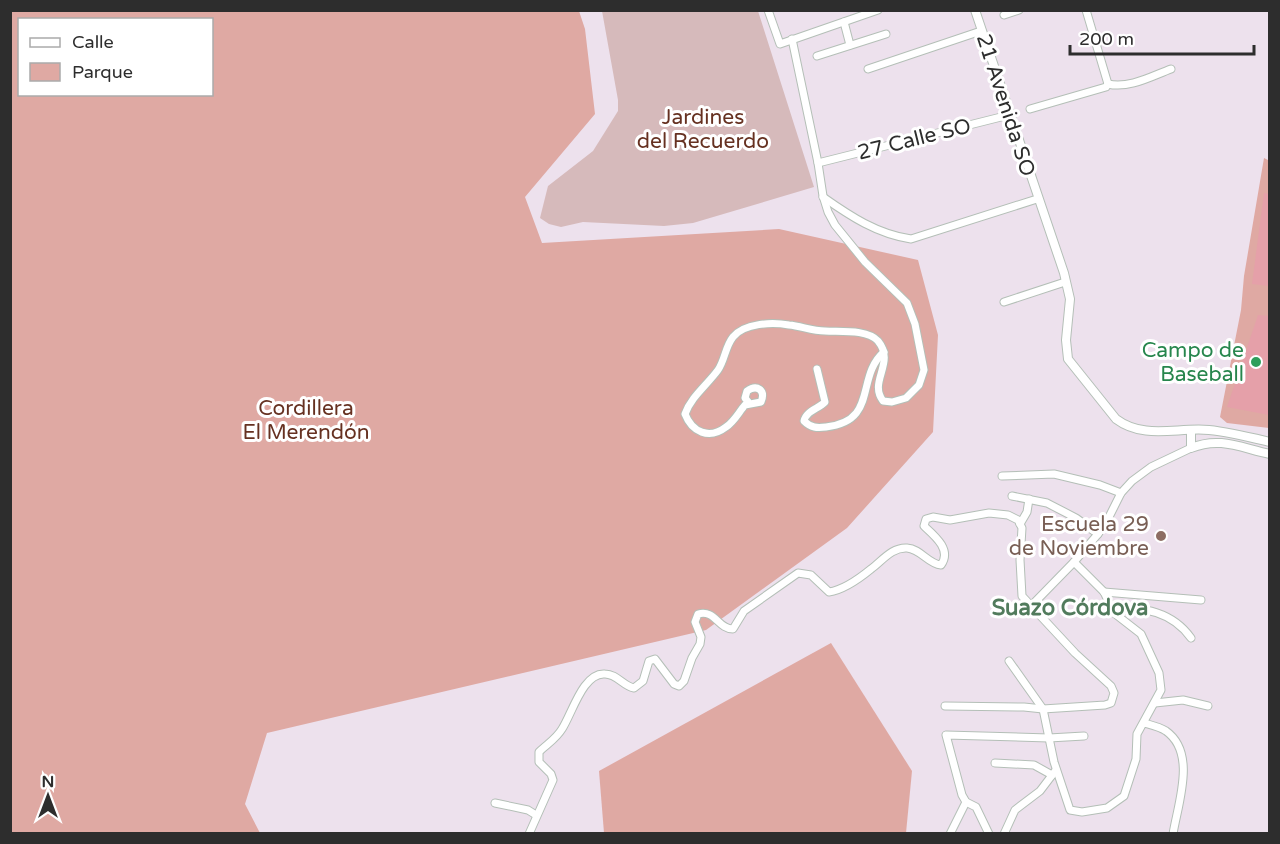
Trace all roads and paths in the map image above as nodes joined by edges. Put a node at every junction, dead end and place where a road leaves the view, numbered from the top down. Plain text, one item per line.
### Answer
1 (768, 10) edge
2 (878, 10) edge
3 (975, 10) edge
4 (1018, 10) edge
5 (1086, 10) edge
6 (1004, 15) dead end
7 (842, 22) junction
8 (981, 31) junction
9 (886, 34) dead end
10 (792, 39) junction
11 (849, 42) junction
12 (818, 56) dead end
13 (868, 69) dead end
14 (1171, 69) dead end
15 (1107, 82) junction
16 (1030, 109) dead end
17 (1009, 116) junction
18 (818, 163) junction
19 (823, 196) junction
20 (1038, 199) junction
21 (1065, 282) junction
22 (1004, 302) dead end
23 (884, 352) junction
24 (817, 369) dead end
25 (749, 403) dead end
26 (1191, 430) junction
27 (1245, 436) junction
28 (1269, 442) edge
29 (1191, 448) junction
30 (1242, 448) junction
31 (1269, 454) edge
32 (1002, 476) dead end
33 (1121, 493) junction
34 (1012, 496) dead end
35 (1029, 499) junction
36 (1020, 524) junction
37 (1098, 534) junction
38 (1074, 562) junction
39 (1104, 592) junction
40 (1201, 600) dead end
41 (1032, 605) junction
42 (1114, 613) junction
43 (1191, 638) dead end
44 (1009, 661) dead end
45 (1155, 703) junction
46 (945, 706) dead end
47 (1208, 706) dead end
48 (1043, 709) junction
49 (1144, 723) junction
50 (1084, 736) dead end
51 (1049, 738) junction
52 (995, 763) dead end
53 (1054, 772) junction
54 (966, 802) junction
55 (495, 803) dead end
56 (536, 815) junction
57 (530, 834) edge
58 (950, 834) edge
59 (989, 834) edge
60 (1004, 834) edge
61 (1173, 834) edge

1 - 10 street
2 - 7 street
3 - 8 street, 21 Avenida SO
4 - 6 street
5 - 15 street
7 - 10 street
7 - 11 street
8 - 13 street
8 - 17 street, 21 Avenida SO
9 - 11 street
10 - 18 street
11 - 12 street
14 - 15 street
15 - 16 street
17 - 18 street, 27 Calle SO
17 - 20 street, 21 Avenida SO
18 - 19 street
19 - 20 street
19 - 23 street
20 - 21 street, 21 Avenida SO
21 - 22 street
21 - 26 street, 21 Avenida SO
23 - 24 street
23 - 25 street
26 - 27 street
26 - 29 street
27 - 28 street
27 - 30 street
29 - 30 street
29 - 33 street
30 - 31 street
32 - 33 street
33 - 37 street
34 - 35 street
35 - 36 street
35 - 37 street
36 - 41 street
36 - 56 street
37 - 38 street
38 - 39 street
38 - 41 street
39 - 40 street
39 - 42 street
41 - 48 street
42 - 43 street
42 - 45 street
44 - 48 street
45 - 47 street
45 - 49 street
46 - 48 street
48 - 51 street
49 - 53 street
49 - 61 street
50 - 51 street
51 - 53 street
51 - 54 street
52 - 53 street
53 - 60 street
54 - 58 street
54 - 59 street
55 - 56 street
56 - 57 street

